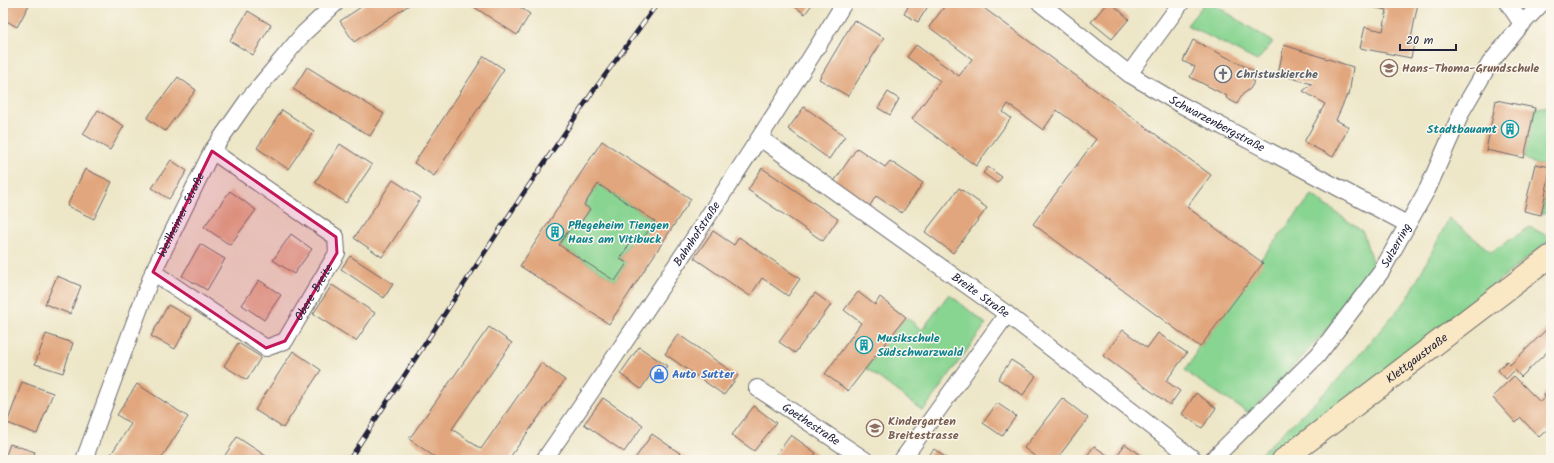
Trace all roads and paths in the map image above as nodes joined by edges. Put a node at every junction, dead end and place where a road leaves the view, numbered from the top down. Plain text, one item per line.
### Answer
1 (336, 3) edge
2 (844, 3) edge
3 (1040, 3) edge
4 (1181, 3) edge
5 (1508, 3) edge
6 (1542, 3) edge
7 (1519, 27) junction
8 (1129, 74) junction
9 (760, 138) junction
10 (212, 151) junction
11 (1407, 224) junction
12 (1551, 256) edge
13 (153, 272) junction
14 (1007, 314) junction
15 (757, 388) dead end
16 (84, 460) edge
17 (544, 460) edge
18 (865, 460) edge
19 (902, 460) edge
20 (1195, 460) edge
21 (1212, 460) edge
22 (1283, 460) edge

1 - 10 street, Weilheimer Straße
2 - 9 street, Bahnhofstraße
3 - 8 street, Schwarzenbergstraße
4 - 8 street
5 - 7 street
6 - 7 street, Sulzerring
7 - 11 street, Sulzerring
8 - 11 street, Schwarzenbergstraße
9 - 14 street, Breite Straße
9 - 17 street, Bahnhofstraße
10 - 13 street, Weilheimer Straße
10 - 13 street, Obere Breite
11 - 21 street, Sulzerring
12 - 22 main road, Klettgaustraße
13 - 16 street, Weilheimer Straße
14 - 19 street
14 - 20 street, Breite Straße
15 - 18 street, Goethestraße

